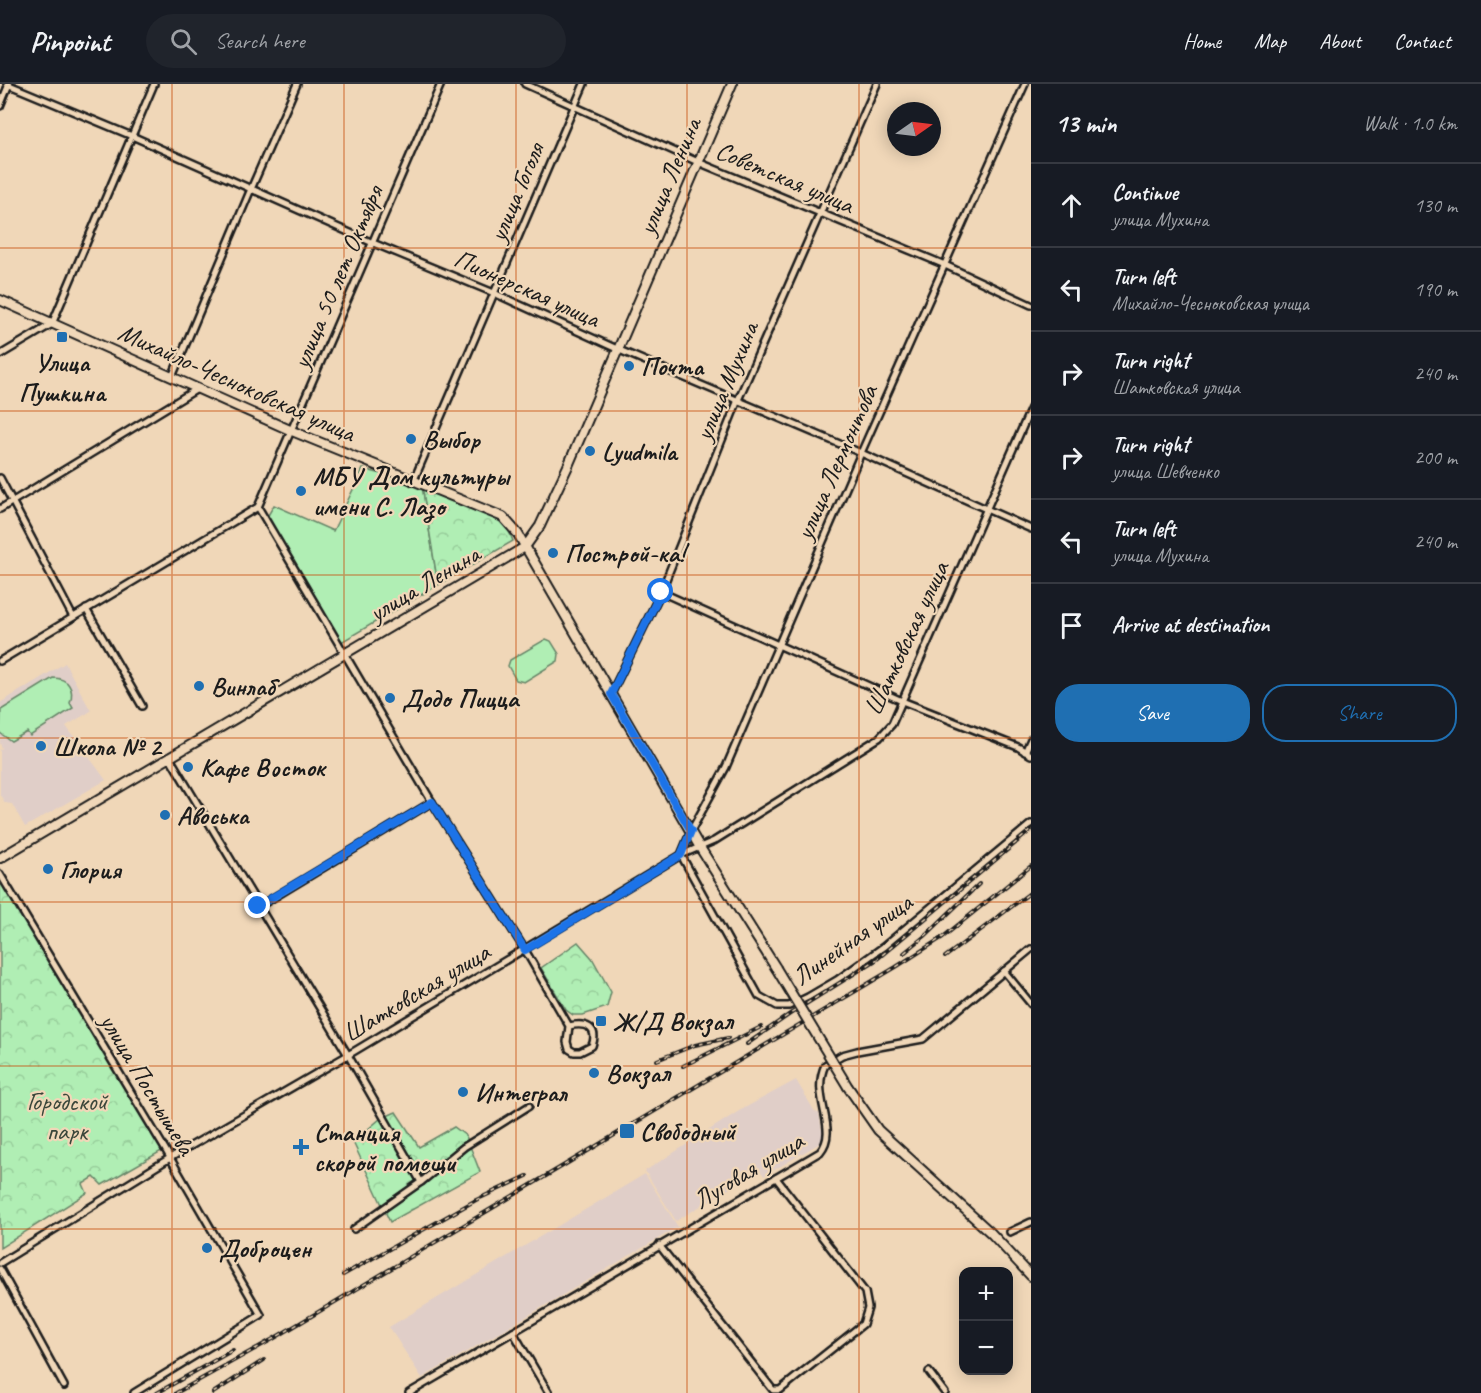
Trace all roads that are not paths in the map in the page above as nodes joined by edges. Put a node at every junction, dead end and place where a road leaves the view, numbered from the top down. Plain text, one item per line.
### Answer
1 (8, 84) edge
2 (154, 84) edge
3 (297, 84) edge
4 (441, 84) edge
5 (525, 84) edge
6 (584, 84) edge
7 (732, 84) edge
8 (877, 84) edge
9 (1025, 84) edge
10 (0, 106) edge
11 (575, 106) junction
12 (132, 136) junction
13 (698, 162) junction
14 (250, 189) junction
15 (820, 212) junction
16 (373, 243) junction
17 (945, 265) junction
18 (494, 293) junction
19 (0, 300) edge
20 (1031, 305) edge
21 (52, 324) junction
22 (617, 349) junction
23 (0, 355) edge
24 (172, 377) junction
25 (197, 389) junction
26 (738, 400) junction
27 (1031, 408) edge
28 (292, 431) junction
29 (861, 453) junction
30 (0, 478) edge
31 (413, 482) junction
32 (13, 501) junction
33 (258, 507) junction
34 (0, 509) edge
35 (987, 510) junction
36 (1031, 529) edge
37 (525, 547) junction
38 (661, 592) junction
39 (86, 609) junction
40 (73, 617) junction
41 (778, 644) junction
42 (344, 655) junction
43 (0, 661) edge
44 (611, 694) junction
45 (902, 700) junction
46 (142, 706) dead end
47 (1031, 739) edge
48 (1028, 753) edge
49 (170, 758) junction
50 (432, 802) junction
51 (1031, 824) edge
52 (691, 831) junction
53 (699, 846) junction
54 (681, 855) junction
55 (0, 858) edge
56 (0, 874) edge
57 (258, 906) junction
58 (1031, 949) edge
59 (525, 950) junction
60 (1004, 971) junction
61 (1031, 1004) edge
62 (569, 1026) junction
63 (348, 1055) junction
64 (529, 1106) dead end
65 (170, 1158) junction
66 (776, 1178) junction
67 (421, 1182) junction
68 (1031, 1222) edge
69 (354, 1229) dead end
70 (1011, 1233) dead end
71 (659, 1245) junction
72 (0, 1263) edge
73 (0, 1269) edge
74 (1031, 1276) edge
75 (513, 1332) junction
76 (929, 1372) dead end
77 (64, 1386) dead end
78 (135, 1393) edge
79 (409, 1393) edge
80 (549, 1393) edge
81 (945, 1393) edge

1 - 10 street
1 - 12 street, Пионерская улица
2 - 12 street
3 - 14 street
4 - 16 street, улица 50 лет Октября
5 - 11 street, Советская улица
6 - 11 street, улица Гоголя
7 - 13 main road, улица Ленина
8 - 15 street, улица Мухина
9 - 17 street, улица Лермонтова
11 - 13 street, Советская улица
11 - 18 street, улица Гоголя
12 - 14 street, Пионерская улица
12 - 21 street
13 - 15 street, Советская улица
13 - 22 main road, улица Ленина
14 - 16 street, Пионерская улица
14 - 24 street
15 - 17 street, Советская улица
15 - 26 street, улица Мухина
16 - 18 street, Пионерская улица
16 - 28 street, улица 50 лет Октября
17 - 20 street, Советская улица
17 - 29 street, улица Лермонтова
18 - 22 street, Пионерская улица
18 - 31 street, улица Гоголя
19 - 21 main road, Михайло-Чесноковская улица
21 - 23 street
21 - 24 main road, Михайло-Чесноковская улица
22 - 26 street, Пионерская улица
22 - 37 main road, улица Ленина
24 - 25 main road, Михайло-Чесноковская улица
25 - 28 main road, Михайло-Чесноковская улица
25 - 32 street
26 - 29 street, Пионерская улица
26 - 38 street, улица Мухина
27 - 35 street, Шатковская улица
28 - 31 main road, Михайло-Чесноковская улица
28 - 33 street, улица 50 лет Октября
29 - 35 street, Пионерская улица
29 - 41 street, улица Лермонтова
30 - 32 street
31 - 37 main road, Михайло-Чесноковская улица
32 - 34 street
32 - 40 street
33 - 39 street
33 - 42 street
35 - 36 street, Пионерская улица
35 - 45 street, Шатковская улица
37 - 42 main road, улица Ленина
37 - 44 main road, Михайло-Чесноковская улица
38 - 41 street
38 - 44 street, улица Мухина
39 - 40 street
39 - 46 street
40 - 43 street
41 - 45 street
41 - 52 street, улица Лермонтова
42 - 49 main road, улица Ленина
42 - 50 street
44 - 52 main road, Михайло-Чесноковская улица
45 - 48 street
45 - 53 street, Шатковская улица
47 - 48 street
49 - 55 main road, улица Ленина
49 - 57 street
50 - 57 street
50 - 59 street
51 - 54 street, Линейная улица
52 - 53 main road, Михайло-Чесноковская улица
52 - 54 street, улица Лермонтова
53 - 54 street, Шатковская улица
53 - 74 main road, Михайло-Чесноковская улица, bridge
54 - 59 street, Шатковская улица
56 - 65 street, улица Постышева
57 - 63 street
58 - 60 street, Луговая улица
59 - 62 street
59 - 63 street, Шатковская улица
60 - 61 street
60 - 66 street, Луговая улица
62 - 62 street
63 - 65 street, Шатковская улица
63 - 67 street
64 - 67 street
65 - 72 street, Шатковская улица
65 - 78 street, улица Постышева
66 - 71 street, Луговая улица
66 - 71 street
67 - 69 street
68 - 70 street
71 - 75 street, Луговая улица
73 - 77 street
75 - 79 street, Луговая улица
75 - 80 street
76 - 81 street

